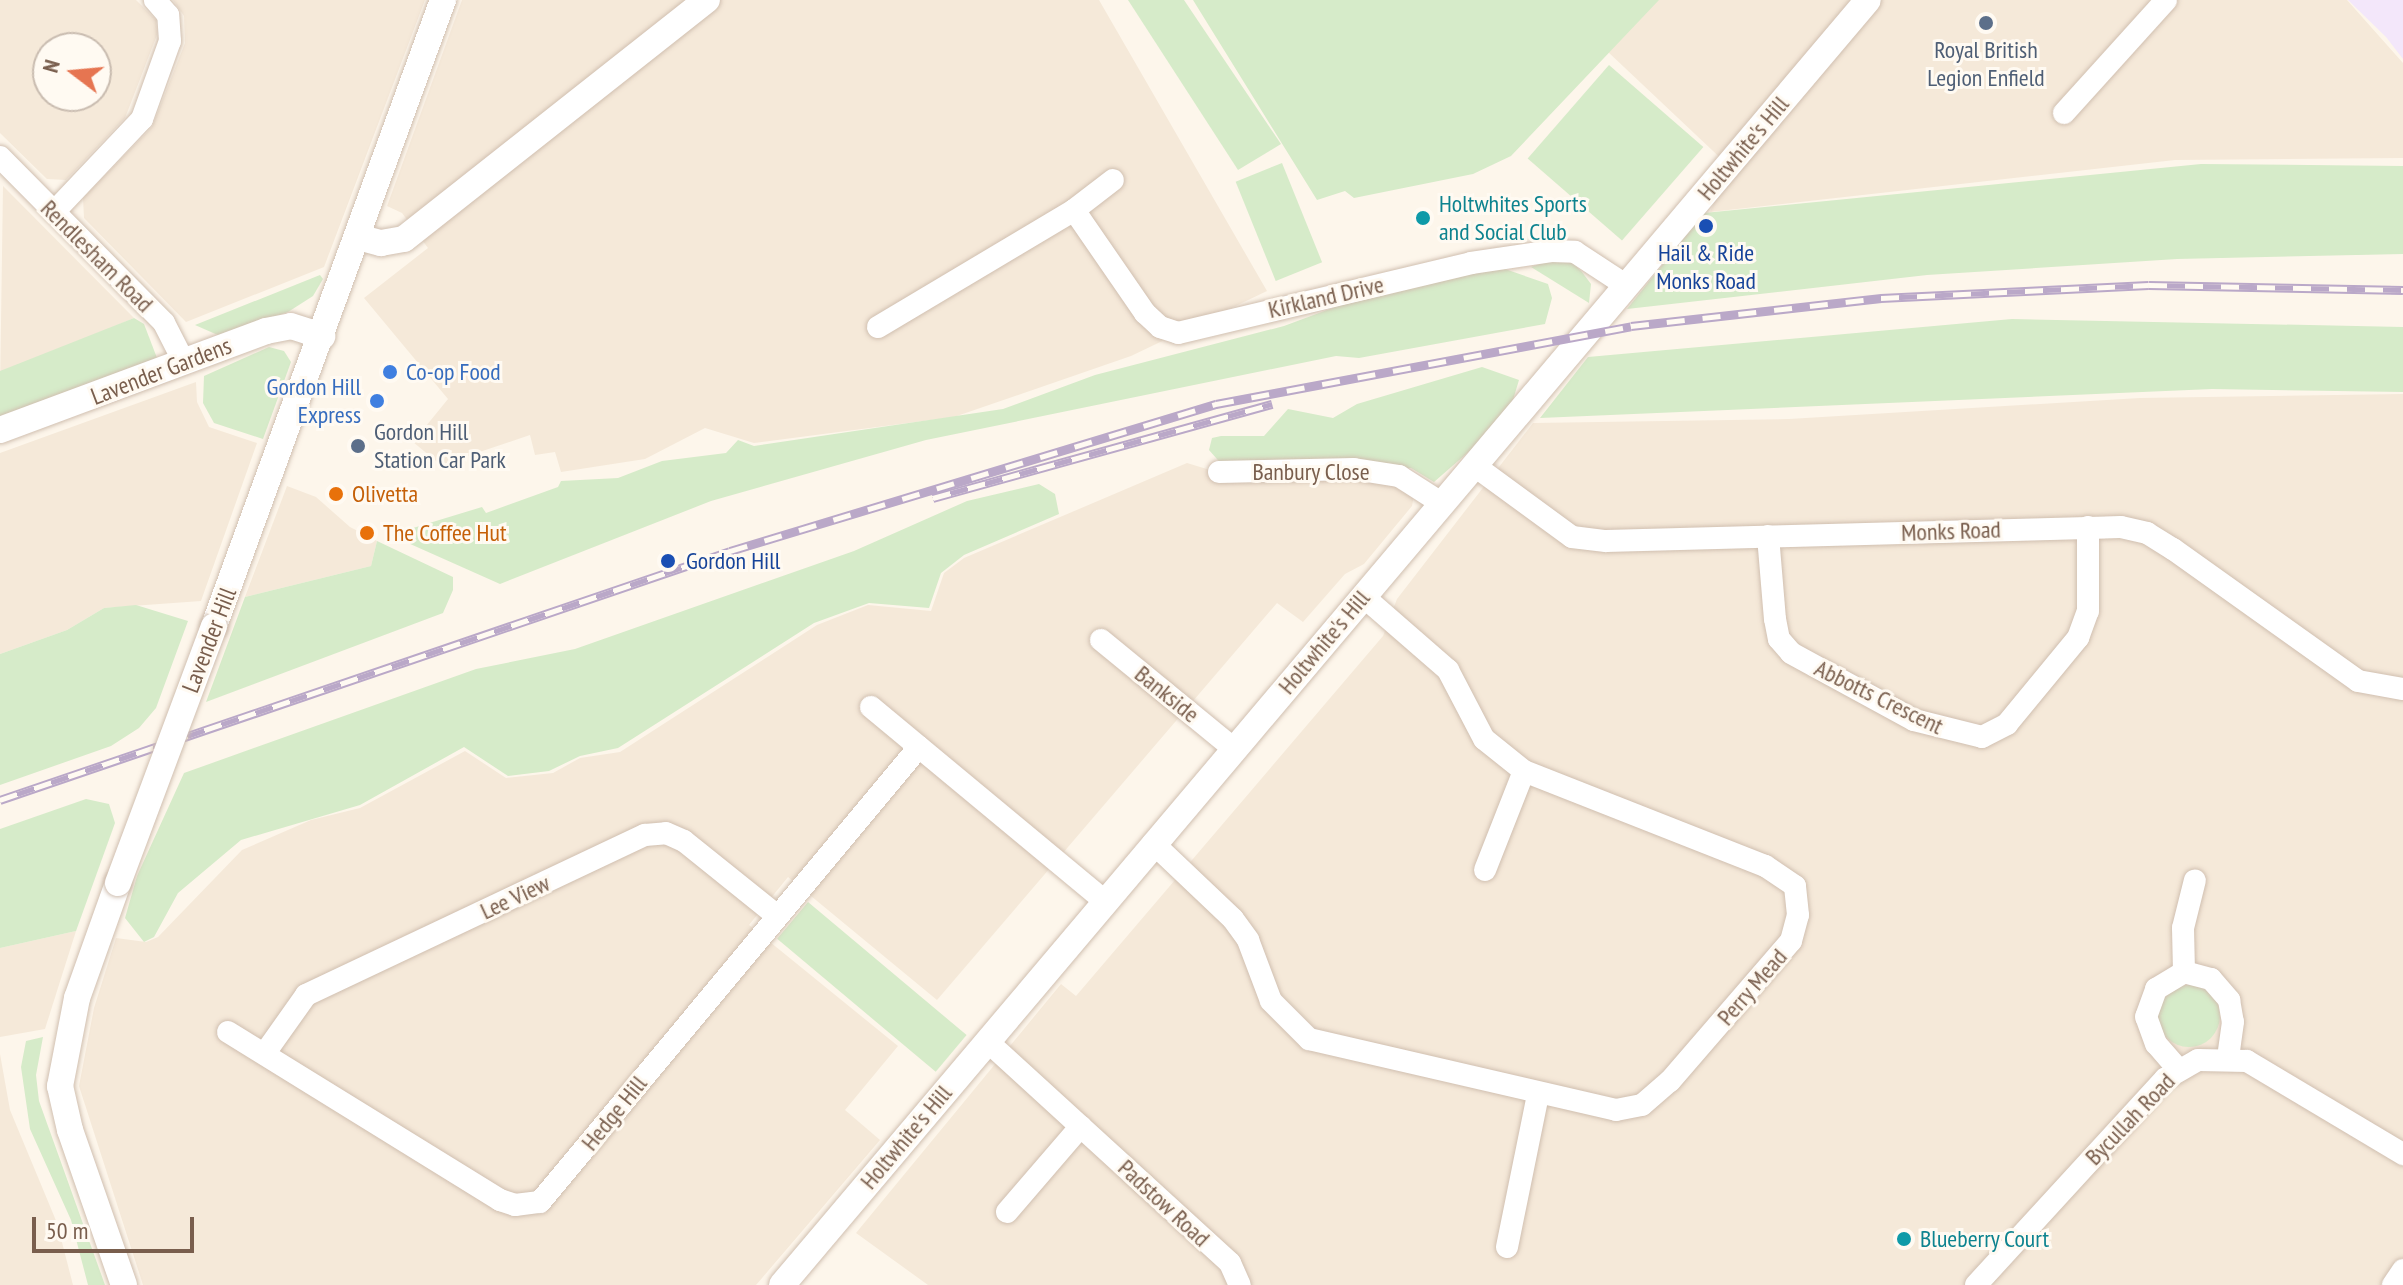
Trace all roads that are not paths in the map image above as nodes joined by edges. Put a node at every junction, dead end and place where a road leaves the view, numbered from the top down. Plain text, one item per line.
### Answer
1 (155, 0) edge
2 (707, 0) edge
3 (1868, 0) edge
4 (2166, 0) edge
5 (441, 1) edge
6 (2064, 113) dead end
7 (0, 157) edge
8 (1113, 180) dead end
9 (1074, 210) junction
10 (54, 212) junction
11 (358, 237) junction
12 (1627, 286) junction
13 (878, 327) dead end
14 (322, 336) junction
15 (184, 362) junction
16 (0, 430) edge
17 (1475, 466) junction
18 (1219, 472) dead end
19 (1443, 504) junction
20 (2088, 527) junction
21 (1768, 536) junction
22 (1363, 596) junction
23 (1101, 640) dead end
24 (2403, 689) edge
25 (871, 707) dead end
26 (919, 747) junction
27 (1234, 749) junction
28 (1524, 771) junction
29 (1153, 843) junction
30 (1485, 870) dead end
31 (2195, 880) dead end
32 (1105, 901) junction
33 (776, 915) junction
34 (2184, 972) junction
35 (228, 1032) dead end
36 (987, 1041) junction
37 (265, 1053) junction
38 (2228, 1057) junction
39 (2178, 1069) junction
40 (1538, 1095) junction
41 (1081, 1126) junction
42 (2403, 1154) edge
43 (1007, 1212) dead end
44 (1507, 1247) dead end
45 (2403, 1270) edge
46 (124, 1285) edge
47 (782, 1285) edge
48 (1240, 1285) edge
49 (1976, 1285) edge
50 (2393, 1285) edge

1 - 10 street
2 - 11 street
3 - 12 street, Holtwhite's Hill
4 - 6 street
5 - 11 street, Lavender Hill
7 - 10 street, Rendlesham Road
8 - 9 street
9 - 12 street, Kirkland Drive
9 - 13 street
10 - 15 street, Rendlesham Road
11 - 14 street, Lavender Hill
12 - 17 street, Holtwhite's Hill
14 - 15 street, Lavender Gardens
14 - 46 street, Lavender Hill, bridge
15 - 16 street, Lavender Gardens
17 - 19 street, Holtwhite's Hill
17 - 21 street, Monks Road
18 - 19 street, Banbury Close
19 - 22 street, Holtwhite's Hill
20 - 21 street, Monks Road
20 - 21 street, Abbotts Crescent
20 - 24 street, Monks Road
22 - 27 street, Holtwhite's Hill
22 - 28 street, Perry Mead
23 - 27 street, Bankside
25 - 26 street
26 - 32 street
26 - 33 street, Hedge Hill
27 - 29 street, Holtwhite's Hill
28 - 30 street
28 - 40 street, Perry Mead
29 - 32 street, Holtwhite's Hill
29 - 40 street, Perry Mead
31 - 34 street
32 - 36 street, Holtwhite's Hill
33 - 37 street, Lee View
33 - 37 street, Hedge Hill
34 - 38 street
34 - 39 street
35 - 37 street, Hedge Hill
36 - 41 street, Padstow Road
36 - 47 street, Holtwhite's Hill
38 - 39 street, Bycullah Road
38 - 42 street
39 - 49 street, Bycullah Road
40 - 44 street
41 - 43 street
41 - 48 street, Padstow Road
45 - 50 street

